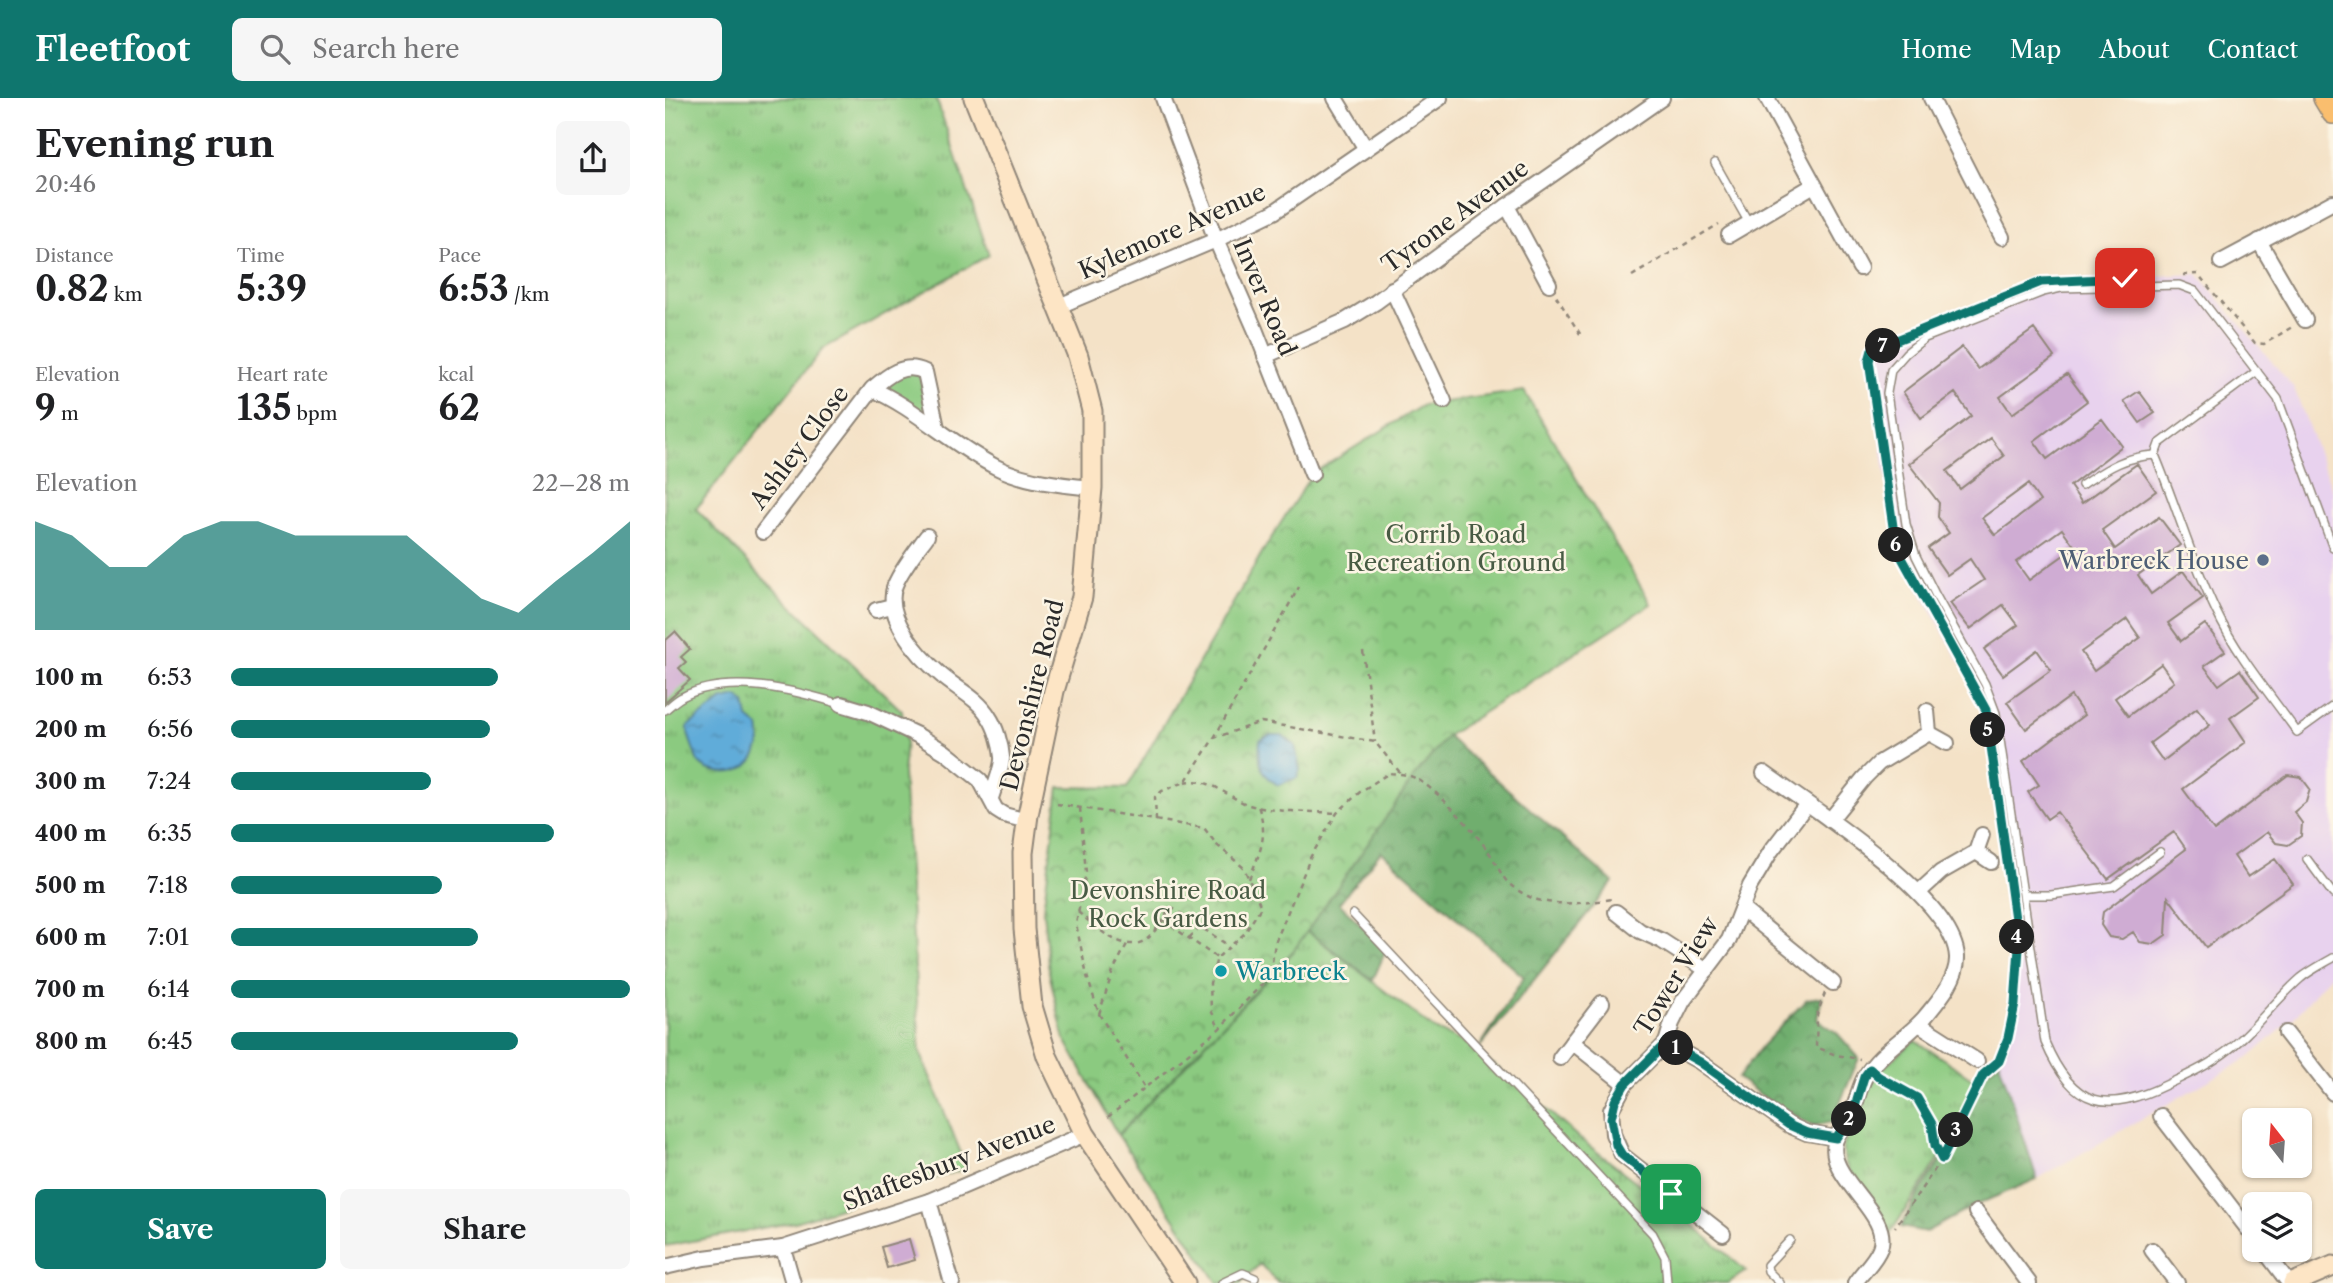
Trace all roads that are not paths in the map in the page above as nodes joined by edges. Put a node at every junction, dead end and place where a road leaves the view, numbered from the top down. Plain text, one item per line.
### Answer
1 (974, 98) edge
2 (1163, 98) edge
3 (1335, 98) edge
4 (1440, 98) edge
5 (1662, 98) edge
6 (1767, 98) edge
7 (1931, 98) edge
8 (2324, 98) edge
9 (2333, 113) edge
10 (1366, 149) junction
11 (1715, 163) dead end
12 (1814, 185) junction
13 (2333, 202) edge
14 (1507, 206) junction
15 (1749, 223) junction
16 (1729, 235) road end
17 (2002, 237) dead end
18 (1216, 240) junction
19 (2259, 241) junction
20 (2221, 262) dead end
21 (1860, 268) dead end
22 (1549, 284) road end
23 (1392, 289) junction
24 (1059, 306) junction
25 (2305, 320) road end
26 (1265, 356) junction
27 (2256, 371) junction
28 (871, 389) junction
29 (1444, 401) dead end
30 (937, 428) junction
31 (2155, 455) junction
32 (1312, 474) dead end
33 (2083, 485) dead end
34 (1092, 488) junction
35 (764, 531) dead end
36 (927, 536) dead end
37 (2333, 548) edge
38 (892, 606) junction
39 (876, 610) dead end
40 (841, 704) joint
41 (2333, 706) edge
42 (665, 710) edge
43 (1927, 711) dead end
44 (1929, 733) junction
45 (1947, 743) dead end
46 (1764, 773) dead end
47 (991, 798) junction
48 (1807, 804) junction
49 (1830, 820) junction
50 (1027, 821) junction
51 (1982, 835) dead end
52 (1976, 852) junction
53 (2160, 852) dead end
54 (2307, 859) dead end
55 (1991, 862) dead end
56 (1919, 892) junction
57 (2333, 894) edge
58 (2024, 895) junction
59 (1614, 905) road end
60 (1742, 909) junction
61 (1353, 915) dead end
62 (2333, 958) edge
63 (1707, 970) junction
64 (1833, 983) road end
65 (1602, 1003) dead end
66 (1919, 1024) junction
67 (2286, 1032) dead end
68 (1572, 1042) junction
69 (1666, 1043) junction
70 (1560, 1058) dead end
71 (1977, 1060) dead end
72 (1625, 1084) junction
73 (2333, 1093) edge
74 (2161, 1116) dead end
75 (1085, 1134) junction
76 (1836, 1138) junction
77 (1686, 1176) dead end
78 (1671, 1194) junction
79 (929, 1200) junction
80 (1976, 1212) dead end
81 (2242, 1221) edge
82 (1723, 1234) dead end
83 (1790, 1240) dead end
84 (783, 1248) junction
85 (2152, 1250) dead end
86 (2274, 1262) edge
87 (2333, 1266) edge
88 (665, 1267) edge
89 (1255, 1278) dead end
90 (793, 1283) edge
91 (952, 1283) edge
92 (1185, 1283) edge
93 (1222, 1283) edge
94 (1667, 1283) edge
95 (1780, 1283) edge
96 (1855, 1283) edge
97 (2029, 1283) edge
98 (2177, 1283) edge
99 (2291, 1283) edge

1 - 24 main road, Devonshire Road
2 - 18 street, Inver Road
3 - 10 street
4 - 10 street, Kylemore Avenue
5 - 14 street, Tyrone Avenue
6 - 12 street
7 - 17 street
8 - 9 main road
10 - 18 street, Kylemore Avenue
11 - 15 lane
12 - 15 street
12 - 21 street
13 - 19 street
14 - 22 street
14 - 23 street, Tyrone Avenue
15 - 16 street
18 - 24 street, Kylemore Avenue
18 - 26 street, Inver Road
19 - 20 street
19 - 25 street
23 - 26 street, Tyrone Avenue
23 - 29 street
24 - 34 main road, Devonshire Road
26 - 32 street, Inver Road
27 - 31 lane
27 - 37 lane
27 - 58 lane
28 - 30 street, Ashley Close
28 - 30 street, Ashley Close
28 - 35 street, Ashley Close
30 - 34 street, Ashley Close
31 - 33 lane
31 - 41 lane
34 - 50 main road, Devonshire Road
36 - 38 street
38 - 39 street
38 - 47 street
40 - 42 lane
40 - 47 street
43 - 44 street
44 - 45 street
44 - 49 street
46 - 48 street
47 - 50 street
48 - 49 street
48 - 60 street, Tower View
49 - 56 street
50 - 75 main road, Devonshire Road
51 - 52 street
52 - 55 street
52 - 56 street
53 - 58 lane
54 - 57 lane
56 - 66 street
58 - 62 lane
59 - 63 street
60 - 63 street, Tower View
60 - 64 street
61 - 94 lane
63 - 69 street, Tower View
65 - 68 street
66 - 71 street
66 - 76 street
67 - 73 street
68 - 70 street
68 - 72 street
69 - 72 street, Tower View
69 - 76 street
72 - 78 street, Tower View
74 - 81 street
75 - 79 street, Shaftesbury Avenue
75 - 92 main road, Devonshire Road
76 - 96 street
77 - 78 street
78 - 82 street, Tower View
79 - 84 street, Shaftesbury Avenue
79 - 91 street
80 - 97 street
83 - 95 lane
84 - 88 street, Shaftesbury Avenue
84 - 90 street
85 - 98 street
86 - 99 street
87 - 99 main road
89 - 93 lane

